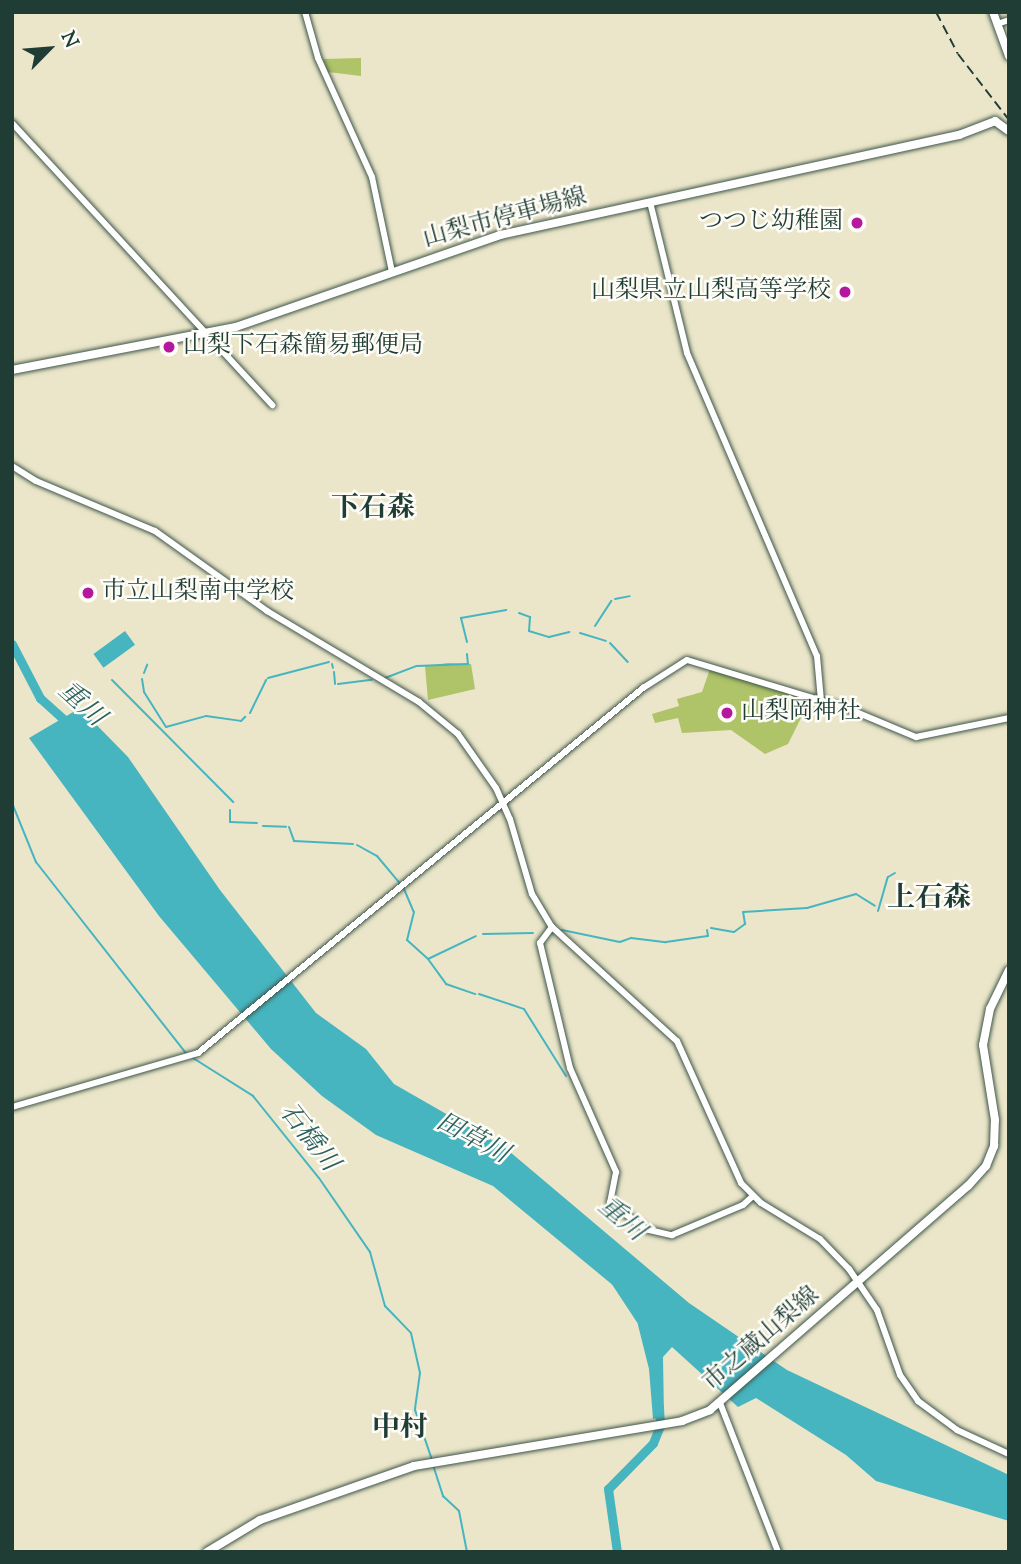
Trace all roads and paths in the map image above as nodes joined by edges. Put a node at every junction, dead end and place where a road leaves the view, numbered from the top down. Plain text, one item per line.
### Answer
1 (305, 12) edge
2 (993, 12) edge
3 (1009, 20) edge
4 (997, 24) junction
5 (1009, 56) edge
6 (12, 123) edge
7 (1009, 131) edge
8 (650, 202) junction
9 (392, 272) junction
10 (208, 335) junction
11 (12, 370) edge
12 (272, 405) dead end
13 (12, 466) edge
14 (821, 701) junction
15 (1009, 718) edge
16 (503, 804) junction
17 (552, 927) junction
18 (1009, 970) edge
19 (12, 1107) edge
20 (752, 1196) junction
21 (858, 1281) junction
22 (723, 1400) junction
23 (1009, 1454) edge
24 (207, 1552) edge
25 (778, 1552) edge

1 - 9 street
2 - 4 main road
3 - 4 street
4 - 5 main road
6 - 10 street
7 - 8 main road, 山梨市停車場線
8 - 9 main road, 山梨市停車場線
8 - 14 street
9 - 10 main road, 山梨市停車場線
10 - 11 main road, 山梨市停車場線
10 - 12 street
13 - 16 street
14 - 15 street
14 - 16 street
16 - 17 street
16 - 19 street
17 - 20 street
17 - 20 street
18 - 21 main road, 市之蔵山梨線
20 - 21 street
21 - 22 main road, 市之蔵山梨線
21 - 23 street
22 - 24 main road, 市之蔵山梨線
22 - 25 street

